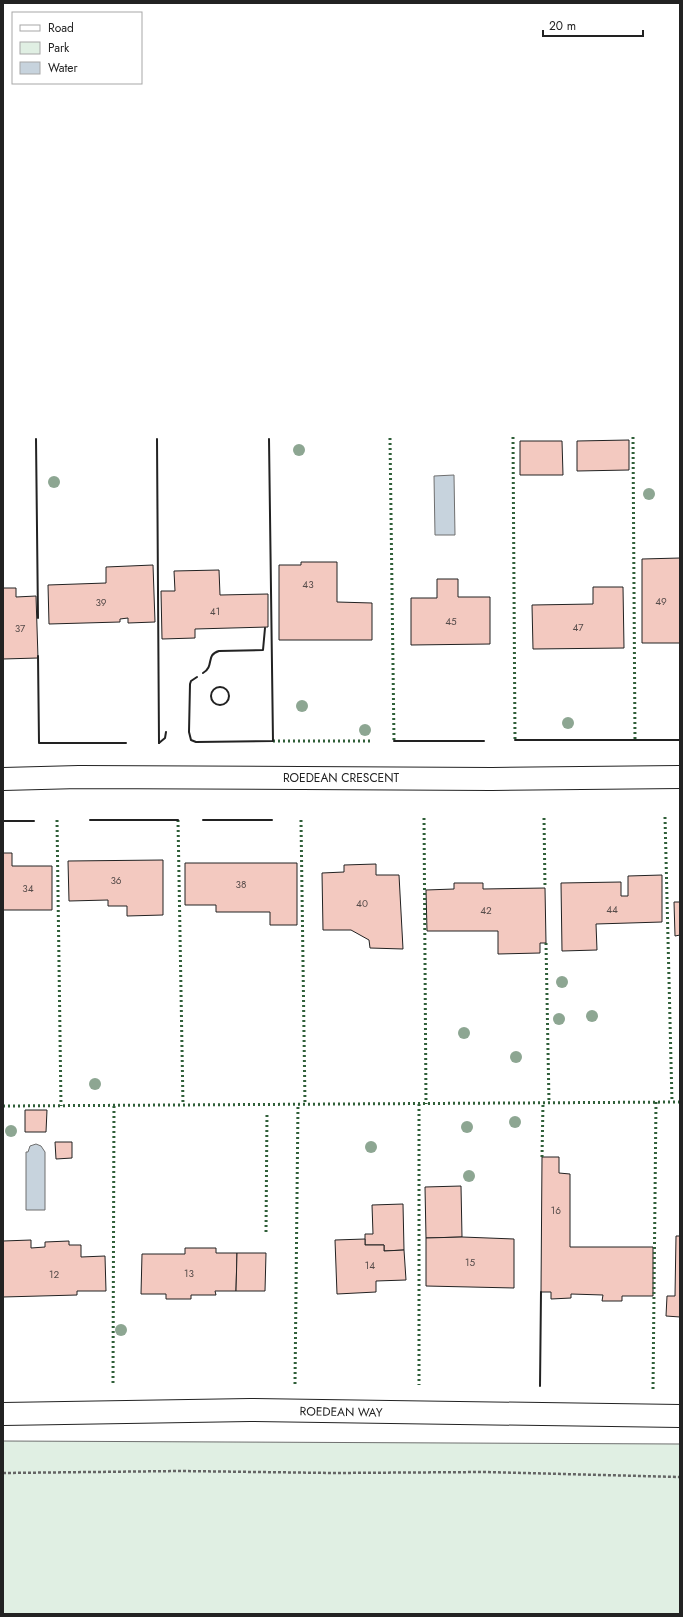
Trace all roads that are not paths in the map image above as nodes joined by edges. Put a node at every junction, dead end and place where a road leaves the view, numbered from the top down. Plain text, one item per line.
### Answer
1 (680, 778) edge
2 (3, 779) edge
3 (3, 1414) edge
4 (680, 1416) edge

1 - 2 street, ROEDEAN CRESCENT
3 - 4 street, ROEDEAN WAY

